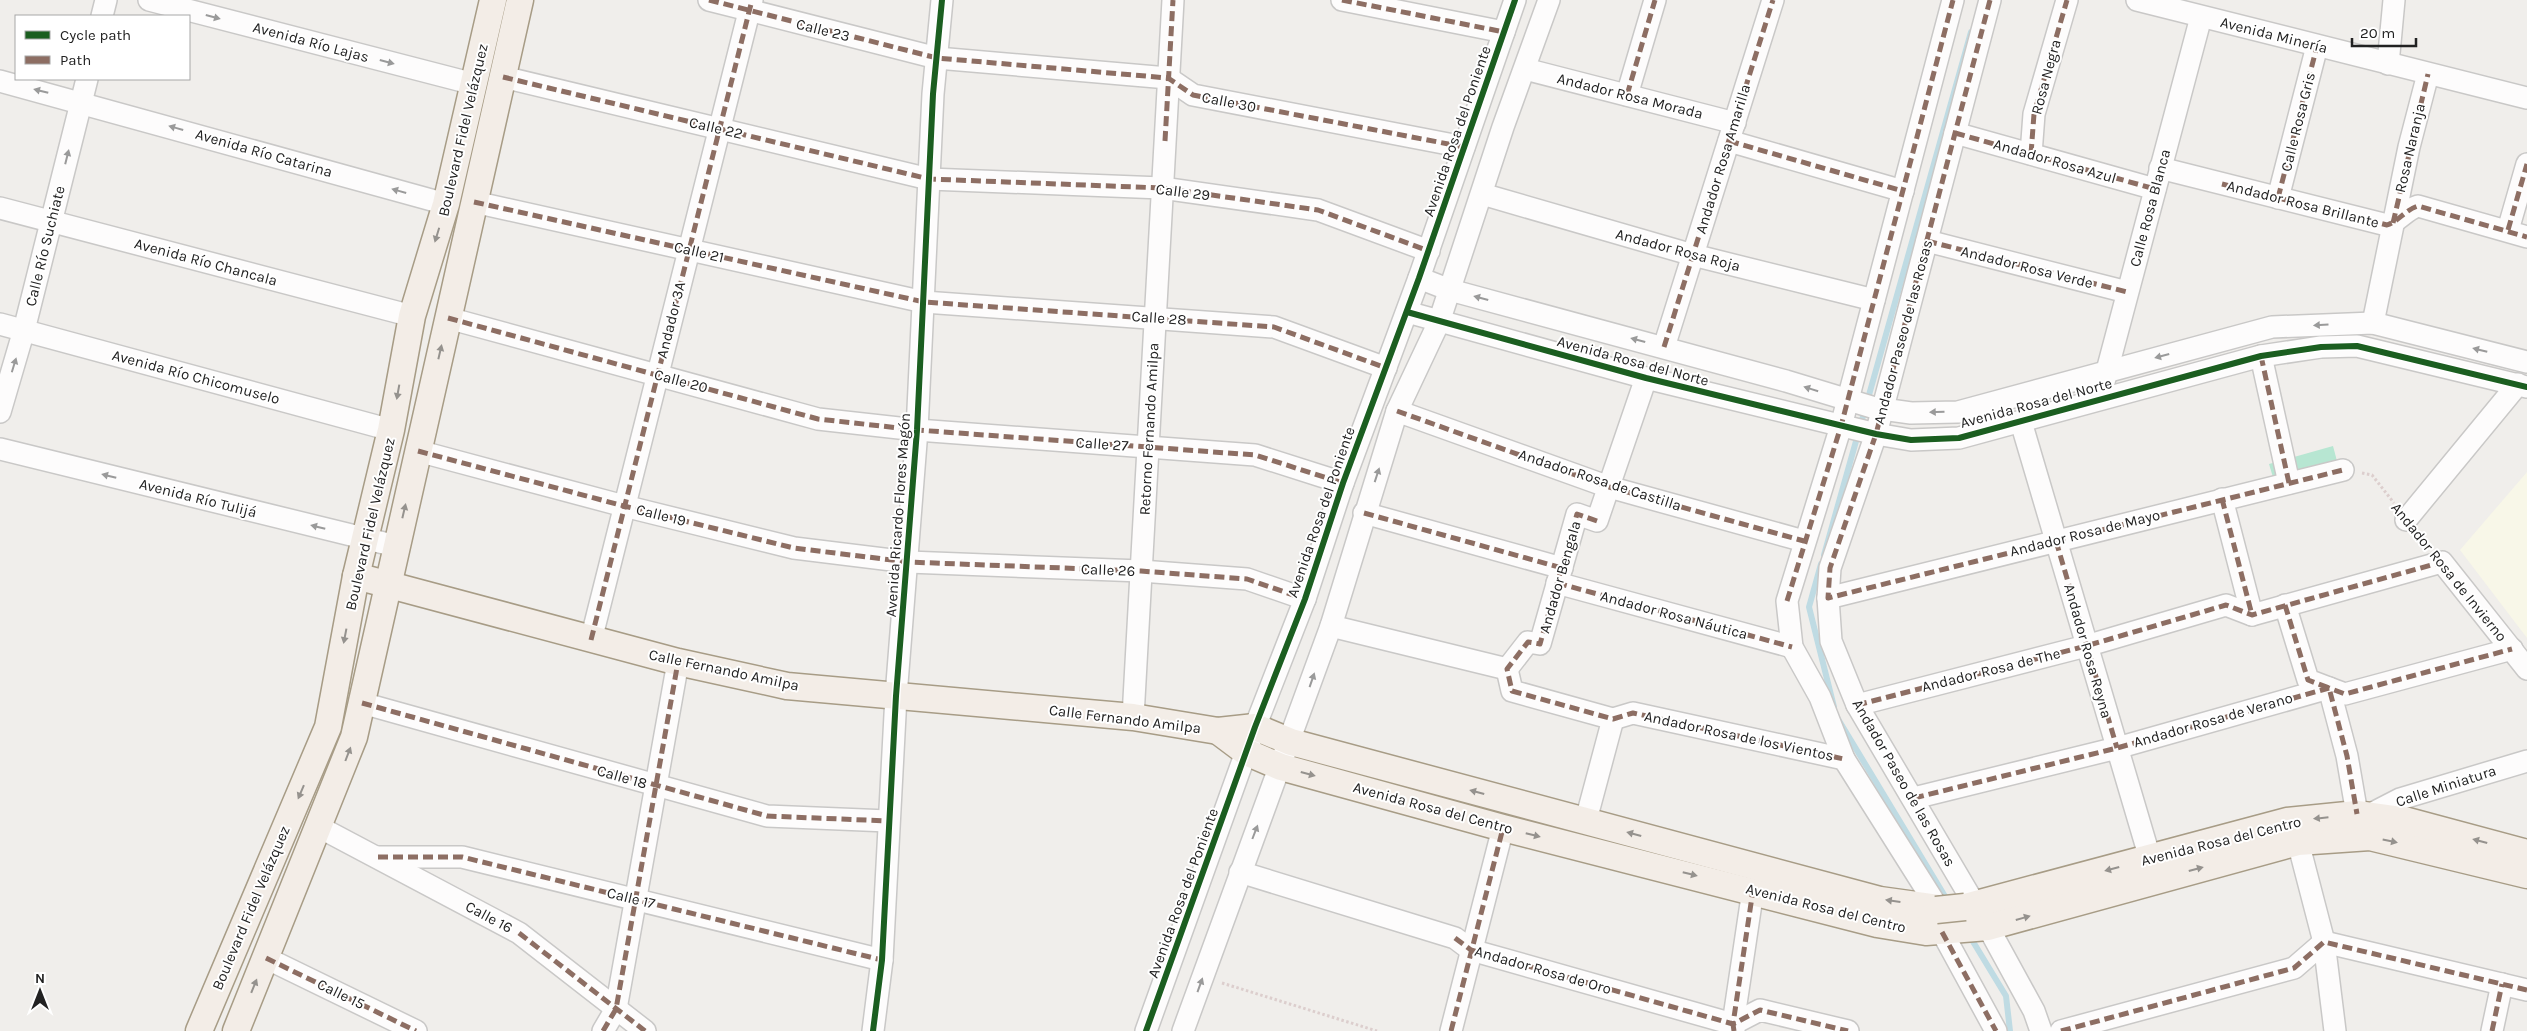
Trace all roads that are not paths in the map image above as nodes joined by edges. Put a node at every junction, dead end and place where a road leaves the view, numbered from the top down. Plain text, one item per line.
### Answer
1 (106, 0) edge
2 (149, 0) edge
3 (493, 0) edge
4 (520, 0) edge
5 (709, 0) edge
6 (942, 0) edge
7 (1173, 0) edge
8 (1342, 0) edge
9 (1515, 0) edge
10 (1549, 0) edge
11 (1655, 0) edge
12 (1773, 0) edge
13 (1953, 0) edge
14 (1990, 0) edge
15 (2067, 0) edge
16 (2137, 0) edge
17 (2394, 0) edge
18 (750, 6) edge
19 (102, 15) edge
20 (2201, 17) junction
21 (1504, 32) junction
22 (2317, 46) junction
23 (937, 58) junction
24 (2388, 64) junction
25 (1525, 69) junction
26 (2428, 74) junction
27 (503, 77) junction
28 (1168, 78) junction
29 (87, 80) edge
30 (0, 81) edge
31 (474, 84) junction
32 (1627, 95) junction
33 (2527, 98) edge
34 (82, 102) junction
35 (719, 129) junction
36 (1732, 132) junction
37 (1955, 133) junction
38 (1464, 147) junction
39 (2031, 154) junction
40 (2527, 164) edge
41 (2160, 168) junction
42 (929, 179) junction
43 (1162, 188) junction
44 (2155, 189) junction
45 (1903, 192) junction
46 (1482, 194) junction
47 (2278, 198) junction
48 (474, 202) junction
49 (446, 204) junction
50 (0, 208) edge
51 (51, 221) junction
52 (2394, 223) junction
53 (2517, 234) edge
54 (1927, 241) junction
55 (689, 250) junction
56 (1428, 251) junction
57 (1693, 255) junction
58 (1419, 278) junction
59 (1450, 290) junction
60 (2127, 292) junction
61 (1874, 300) junction
62 (924, 302) junction
63 (1407, 312) junction
64 (412, 316) junction
65 (448, 318) junction
66 (1155, 318) junction
67 (1439, 322) junction
68 (2373, 323) junction
69 (0, 324) edge
70 (24, 330) junction
71 (1664, 347) junction
72 (2262, 356) junction
73 (2527, 362) edge
74 (1386, 368) junction
75 (2106, 370) junction
76 (658, 375) junction
77 (1646, 378) junction
78 (2523, 385) edge
79 (2099, 399) junction
80 (1866, 405) junction
81 (1397, 411) junction
82 (0, 412) edge
83 (2021, 422) junction
84 (391, 430) junction
85 (917, 430) junction
86 (1858, 430) junction
87 (1148, 448) junction
88 (0, 449) edge
89 (418, 451) junction
90 (2343, 470) dead end
91 (1343, 483) junction
92 (2289, 483) junction
93 (1609, 487) junction
94 (2222, 499) junction
95 (624, 506) junction
96 (1364, 513) junction
97 (2406, 520) road end
98 (365, 538) junction
99 (1804, 541) junction
100 (2056, 541) junction
101 (396, 546) junction
102 (908, 562) junction
103 (1141, 571) junction
104 (356, 576) junction
105 (1559, 576) junction
106 (388, 584) junction
107 (1305, 598) junction
108 (1828, 598) junction
109 (2285, 605) junction
110 (2252, 615) junction
111 (1331, 626) junction
112 (591, 640) junction
113 (2086, 646) junction
114 (1792, 647) junction
115 (2512, 649) junction
116 (678, 662) junction
117 (1507, 669) junction
118 (2527, 669) edge
119 (2329, 688) junction
120 (896, 696) junction
121 (362, 703) junction
122 (1857, 705) junction
123 (1133, 717) junction
124 (1613, 719) junction
125 (1255, 727) junction
126 (1218, 731) junction
127 (1291, 742) junction
128 (2117, 748) junction
129 (1246, 752) junction
130 (1844, 759) junction
131 (2527, 761) edge
132 (1281, 767) junction
133 (656, 786) junction
134 (1914, 798) junction
135 (2362, 815) junction
136 (1586, 820) junction
137 (888, 821) junction
138 (319, 827) junction
139 (1504, 828) junction
140 (2298, 842) junction
141 (2527, 853) edge
142 (378, 857) junction
143 (2153, 869) junction
144 (1240, 872) junction
145 (2527, 875) edge
146 (1752, 890) junction
147 (637, 899) junction
148 (1959, 919) junction
149 (2324, 942) junction
150 (1463, 944) junction
151 (266, 958) junction
152 (882, 960) junction
153 (2502, 984) junction
154 (2527, 990) edge
155 (616, 1009) junction
156 (1734, 1028) edge
157 (199, 1031) edge
158 (236, 1031) edge
159 (416, 1031) edge
160 (602, 1031) edge
161 (645, 1031) edge
162 (873, 1031) edge
163 (1146, 1031) edge
164 (1183, 1031) edge
165 (1451, 1031) edge
166 (1848, 1031) edge
167 (1996, 1031) edge
168 (2041, 1031) edge
169 (2061, 1031) edge
170 (2335, 1031) edge
171 (2492, 1031) edge

1 - 19 street
2 -> 31 street, Avenida Río Lajas
3 - 31 main road, Boulevard Fidel Velázquez
4 - 27 main road, Boulevard Fidel Velázquez
5 - 18 street, Calle 23
6 - 23 street, Avenida Ricardo Flores Magón
7 - 28 street, Retorno Fernando Amilpa
8 - 21 street
9 - 21 street, Avenida Rosa del Poniente
10 - 25 street
11 - 32 street
12 - 36 street, Andador Rosa Amarilla
13 - 45 street, Andador Paseo de las Rosas
14 - 37 street, Andador Paseo de las Rosas
15 - 39 street, Rosa Negra
16 - 20 street, Avenida Minería
17 - 24 street
18 - 23 street, Calle 23
18 - 35 street, Andador 3A
20 - 22 street, Avenida Minería
20 - 41 street, Calle Rosa Blanca
21 - 38 street, Avenida Rosa del Poniente
22 - 24 street, Avenida Minería
22 - 47 street, Calle Rosa Gris
23 - 28 street, Calle 30
23 - 42 street, Avenida Ricardo Flores Magón
24 - 26 street, Avenida Minería
25 - 32 street, Andador Rosa Morada
25 - 46 street
26 - 33 street, Avenida Minería
26 - 52 street, Rosa Naranja
27 - 35 street, Calle 22
27 - 48 main road, Boulevard Fidel Velázquez
28 - 38 street, Calle 30
28 - 43 street, Retorno Fernando Amilpa
29 - 34 street, Calle Río Suchiate
34 -> 30 street, Avenida Río Catarina
31 - 49 main road, Boulevard Fidel Velázquez
32 - 36 street, Andador Rosa Morada
49 -> 34 street, Avenida Río Catarina
51 -> 34 street, Calle Río Suchiate
35 - 42 street, Calle 22
35 - 55 street, Andador 3A
36 - 45 street, Andador Rosa Morada
36 - 57 street, Andador Rosa Amarilla
37 - 39 street, Andador Rosa Azul
37 - 54 street, Andador Paseo de las Rosas
38 - 56 street, Avenida Rosa del Poniente
39 - 44 street, Andador Rosa Azul
40 - 53 street
41 - 44 street, Calle Rosa Blanca
41 - 47 street, Andador Rosa Brillante
42 - 43 street, Calle 29
42 - 62 street, Avenida Ricardo Flores Magón
43 - 56 street, Calle 29
43 - 66 street, Retorno Fernando Amilpa
44 - 60 street, Calle Rosa Blanca
45 - 61 street, Andador Paseo de las Rosas
46 - 57 street, Andador Rosa Roja
46 - 59 street
47 - 52 street, Andador Rosa Brillante
48 - 55 street, Calle 21
48 - 65 main road, Boulevard Fidel Velázquez
49 -> 64 main road, Boulevard Fidel Velázquez
50 - 51 street, Avenida Río Chancala
51 - 64 street, Avenida Río Chancala
51 - 70 street, Calle Río Suchiate
52 - 53 street, Andador Rosa Brillante
52 - 68 street, Rosa Naranja
54 - 60 street, Andador Rosa Verde
54 - 80 street, Andador Paseo de las Rosas
55 - 62 street, Calle 21
55 - 76 street, Andador 3A
56 - 58 street, Avenida Rosa del Poniente
57 - 61 street, Andador Rosa Roja
57 - 71 street, Andador Rosa Amarilla
58 - 59 street, Avenida Rosa del Norte
58 - 63 street, Avenida Rosa del Poniente
59 - 67 street
71 -> 59 street, Avenida Rosa del Norte
60 - 75 street, Calle Rosa Blanca
61 - 80 street, Andador Paseo de las Rosas
62 - 66 street, Calle 28
62 - 85 street, Avenida Ricardo Flores Magón
63 - 67 street, Avenida Rosa del Norte
63 - 74 street, Avenida Rosa del Poniente
64 -> 84 main road, Boulevard Fidel Velázquez
65 - 76 street, Calle 20
89 -> 65 main road, Boulevard Fidel Velázquez
66 - 74 street, Calle 28
66 - 87 street, Retorno Fernando Amilpa
67 - 77 street, Avenida Rosa del Norte
67 - 81 street
73 -> 68 street, Avenida Rosa del Norte
68 -> 75 street, Avenida Rosa del Norte
69 - 70 street, Avenida Río Chicomuselo
82 -> 70 street, Calle Río Suchiate
70 - 84 street, Avenida Río Chicomuselo
80 -> 71 street, Avenida Rosa del Norte
72 - 78 street, Avenida Rosa del Norte
72 - 79 street, Avenida Rosa del Norte
72 - 92 street
74 - 91 street, Avenida Rosa del Poniente
75 - 79 street, Calle Rosa Blanca
75 -> 80 street, Avenida Rosa del Norte
76 - 85 street, Calle 20
76 - 95 street, Andador 3A
77 - 86 street, Avenida Rosa del Norte
77 - 93 street, Andador Bengala
78 - 97 street
79 - 83 street, Avenida Rosa del Norte
80 - 86 street, Andador Paseo de las Rosas
80 - 86 street, Andador Paseo de las Rosas
81 - 93 street, Andador Rosa de Castilla
96 -> 81 street
83 - 86 street, Avenida Rosa del Norte
83 - 100 street, Andador Rosa Reyna
84 - 98 main road, Boulevard Fidel Velázquez
85 - 87 street, Calle 27
85 - 102 street, Avenida Ricardo Flores Magón
86 - 99 street, Andador Paseo de las Rosas
86 - 108 street, Andador Paseo de las Rosas
87 - 91 street, Calle 27
87 - 103 street, Retorno Fernando Amilpa
98 -> 88 street, Avenida Río Tulijá
89 - 95 street, Calle 19
101 -> 89 main road, Boulevard Fidel Velázquez
90 - 92 street, Andador Rosa de Mayo
91 - 107 street, Avenida Rosa del Poniente
92 - 94 street, Andador Rosa de Mayo
93 - 99 street, Andador Rosa de Castilla
93 - 105 street, Andador Bengala
94 - 100 street, Andador Rosa de Mayo
94 - 110 street
95 - 102 street, Calle 19
95 - 112 street, Andador 3A
96 - 105 street, Andador Rosa Náutica
96 - 111 street
98 - 101 street, Avenida Río Tulijá
98 - 104 main road, Boulevard Fidel Velázquez
99 - 114 street, Andador Paseo de las Rosas
100 - 108 street, Andador Rosa de Mayo
100 - 113 street, Andador Rosa Reyna
101 - 106 main road, Boulevard Fidel Velázquez
102 - 103 street, Calle 26
102 - 120 street, Avenida Ricardo Flores Magón
103 - 107 street, Calle 26
103 - 123 street, Retorno Fernando Amilpa
104 - 106 main road, Calle Fernando Amilpa
104 -> 157 main road, Boulevard Fidel Velázquez
105 - 114 street, Andador Rosa Náutica
105 - 117 street, Andador Bengala
106 - 112 main road, Calle Fernando Amilpa
106 - 121 main road, Boulevard Fidel Velázquez
107 - 125 street, Avenida Rosa del Poniente
108 - 122 street, Andador Paseo de las Rosas
109 - 110 street
109 - 115 street, Andador Rosa de Invierno
109 - 119 street
110 - 113 street, Andador Rosa de The
111 - 117 street
127 -> 111 street
112 - 116 main road, Calle Fernando Amilpa
113 - 122 street, Andador Rosa de The
113 - 128 street, Andador Rosa Reyna
114 - 130 street, Andador Paseo de las Rosas
115 - 118 street, Andador Rosa de Invierno
115 - 119 street, Andador Rosa de Verano
116 - 120 main road, Calle Fernando Amilpa
116 - 133 street
117 - 124 street, Andador Rosa de los Vientos
119 - 128 street, Andador Rosa de Verano
119 - 135 street
120 - 123 main road, Calle Fernando Amilpa
120 - 137 street, Avenida Ricardo Flores Magón
121 - 133 street, Calle 18
138 -> 121 main road, Boulevard Fidel Velázquez
122 - 134 street, Andador Paseo de las Rosas
123 - 126 main road, Calle Fernando Amilpa
124 - 130 street, Andador Rosa de los Vientos
124 - 136 street
125 - 126 main road, Calle Fernando Amilpa
125 - 127 main road, Avenida Rosa del Centro
125 - 129 street, Avenida Rosa del Poniente
126 - 129 main road, Calle Fernando Amilpa
127 - 132 street
136 -> 127 main road, Avenida Rosa del Centro
128 - 134 street, Andador Rosa de Verano
128 - 143 street, Andador Rosa Reyna
129 - 132 main road, Avenida Rosa del Centro
129 - 163 street, Avenida Rosa del Poniente
130 - 148 street, Andador Paseo de las Rosas
131 - 135 street, Calle Miniatura
132 -> 139 main road, Avenida Rosa del Centro
144 -> 132 street
133 - 137 street, Calle 18
133 - 147 street
134 - 148 street, Andador Paseo de las Rosas
141 -> 135 main road, Avenida Rosa del Centro
135 -> 143 main road, Avenida Rosa del Centro
148 -> 136 main road, Avenida Rosa del Centro
137 - 152 street, Avenida Ricardo Flores Magón
138 - 142 street, Calle 16
138 - 151 main road, Boulevard Fidel Velázquez
139 -> 146 main road, Avenida Rosa del Centro
139 - 150 street
143 -> 140 main road, Avenida Rosa del Centro
140 -> 145 main road, Avenida Rosa del Centro
140 - 149 street
142 - 147 street, Calle 17
142 - 155 street, Calle 16
143 - 148 main road, Avenida Rosa del Centro
144 - 150 street, Andador Rosa de Oro
164 -> 144 street
146 - 148 main road, Avenida Rosa del Centro
146 - 156 street
147 - 152 street, Calle 17
147 - 155 street
148 - 167 street
148 - 168 street, Andador Paseo de las Rosas
149 - 153 street
149 - 169 street
149 - 170 street
150 - 156 street, Andador Rosa de Oro
150 - 165 street
158 -> 151 main road, Boulevard Fidel Velázquez
151 - 159 street, Calle 15
152 - 162 street, Avenida Ricardo Flores Magón
153 - 154 street
153 - 171 street
155 - 160 street
155 - 161 street, Calle 16
156 - 166 street

